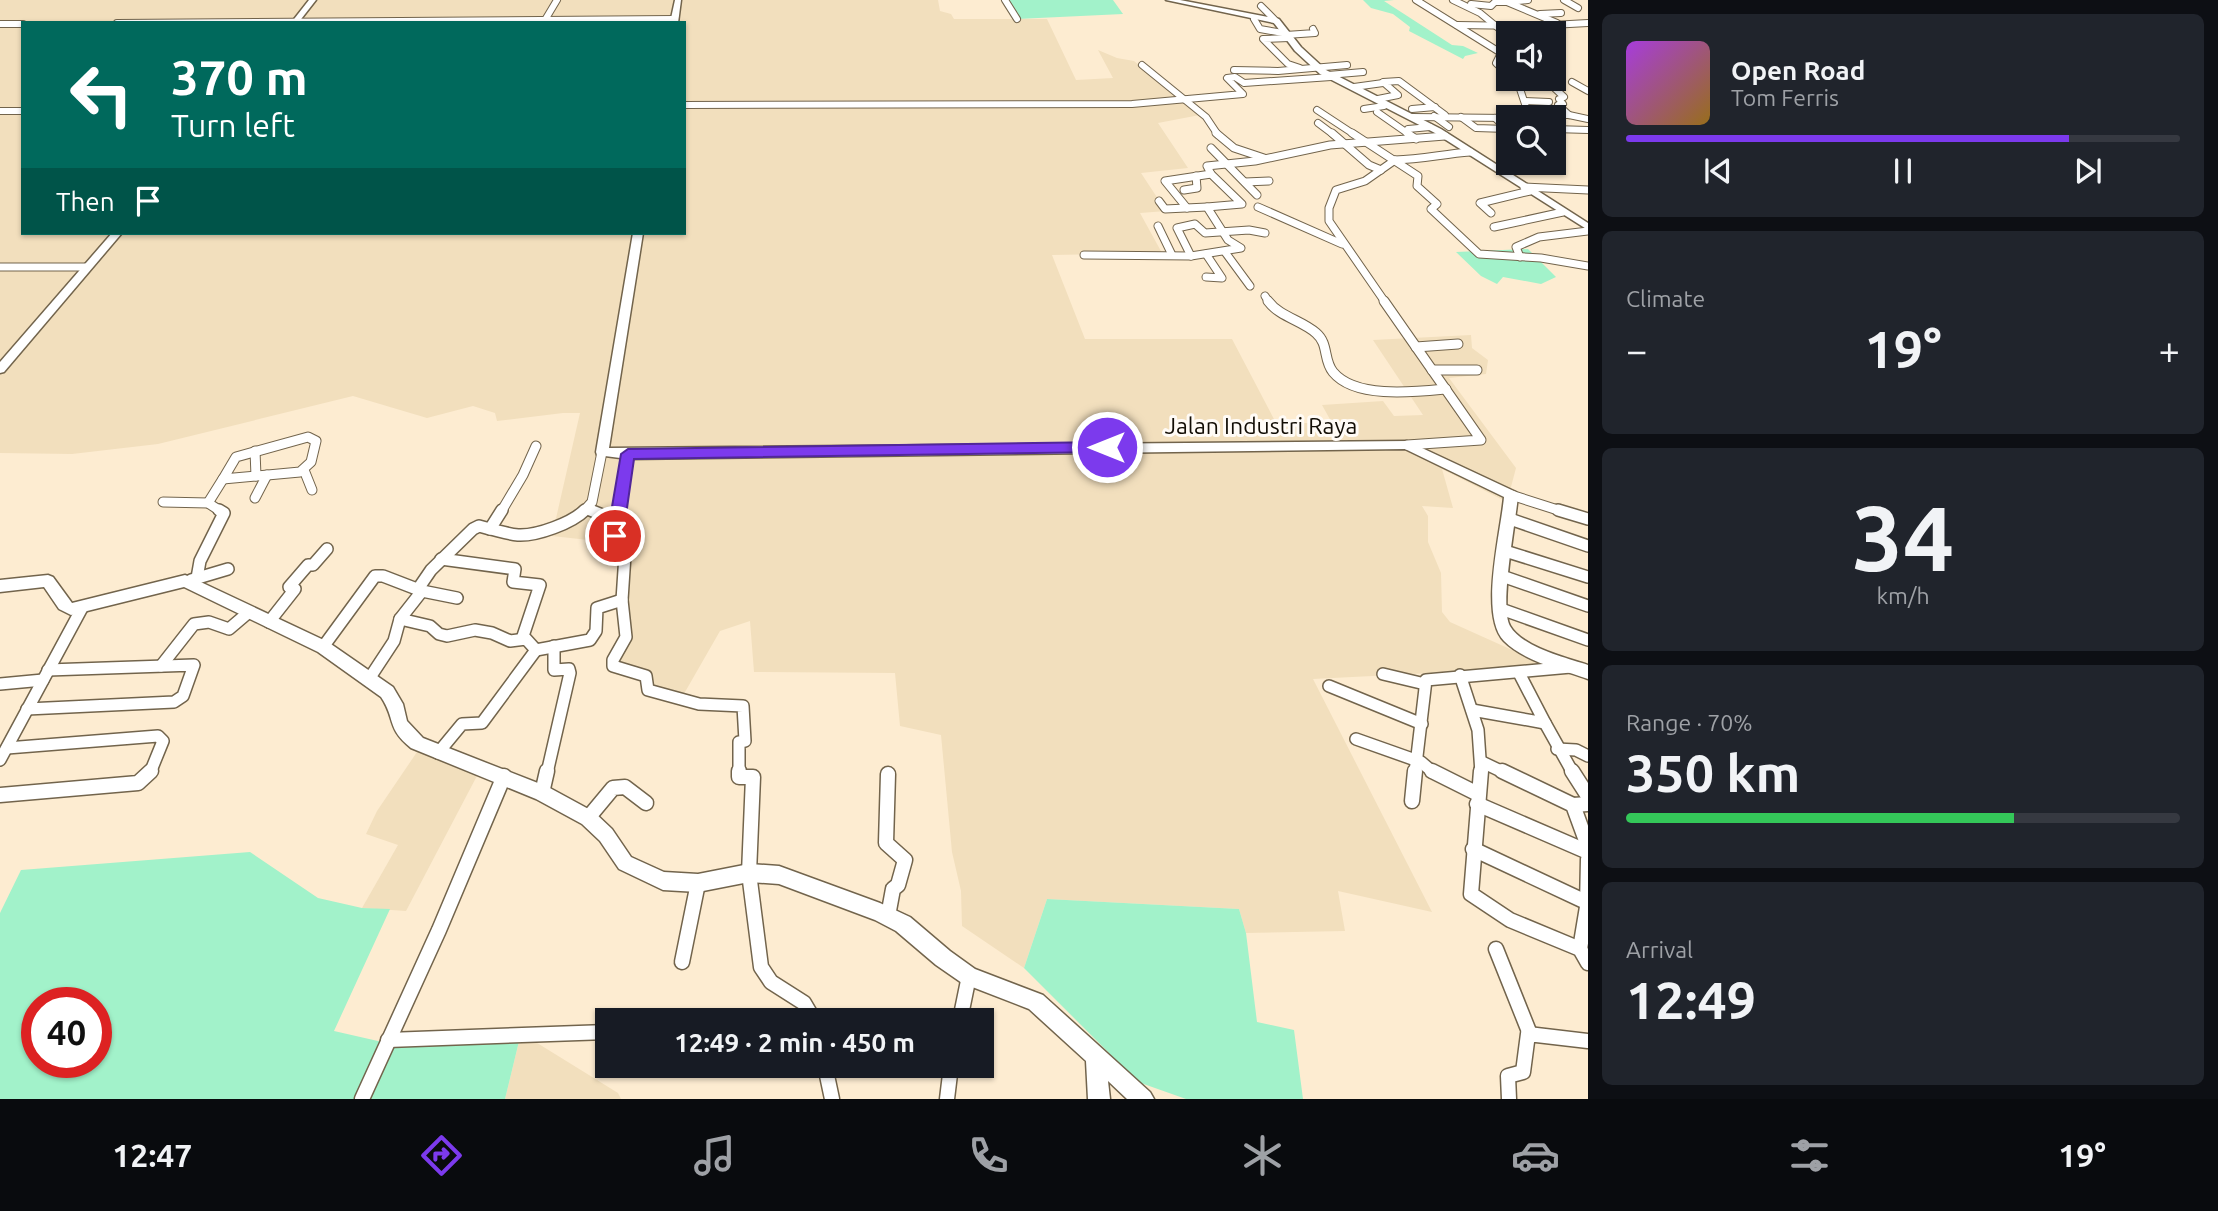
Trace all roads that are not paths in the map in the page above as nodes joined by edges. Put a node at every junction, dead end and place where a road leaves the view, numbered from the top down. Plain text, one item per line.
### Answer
1 (313, 0) edge
2 (557, 0) edge
3 (678, 0) edge
4 (1005, 0) edge
5 (1169, 0) edge
6 (1416, 0) edge
7 (1453, 0) edge
8 (1528, 0) edge
9 (1564, 0) edge
10 (1507, 2) junction
11 (1460, 5) junction
12 (1261, 6) dead end
13 (1578, 8) dead end
14 (1511, 9) dead end
15 (1561, 13) dead end
16 (1439, 14) junction
17 (1538, 14) junction
18 (1426, 15) dead end
19 (1017, 19) dead end
20 (1254, 19) junction
21 (545, 20) junction
22 (295, 21) edge
23 (420, 21) edge
24 (675, 21) edge
25 (1276, 21) junction
26 (1551, 21) edge
27 (1588, 23) edge
28 (0, 24) edge
29 (21, 24) edge
30 (1489, 24) junction
31 (1496, 24) edge
32 (1457, 25) junction
33 (1566, 25) edge
34 (1313, 29) dead end
35 (1496, 29) edge
36 (1286, 35) junction
37 (1477, 36) junction
38 (1496, 37) edge
39 (1496, 49) edge
40 (1142, 65) dead end
41 (1347, 65) dead end
42 (1315, 66) junction
43 (1300, 68) junction
44 (1234, 70) dead end
45 (1363, 72) dead end
46 (1276, 75) dead end
47 (1330, 76) junction
48 (1282, 81) junction
49 (1572, 82) dead end
50 (1383, 83) junction
51 (1353, 87) junction
52 (1520, 91) edge
53 (1558, 91) edge
54 (1588, 91) edge
55 (1378, 99) junction
56 (1186, 101) junction
57 (1525, 101) junction
58 (1549, 102) dead end
59 (686, 105) edge
60 (1390, 105) junction
61 (1526, 105) edge
62 (1364, 109) dead end
63 (1317, 110) dead end
64 (0, 111) edge
65 (21, 111) edge
66 (1377, 112) dead end
67 (1435, 112) junction
68 (1413, 115) junction
69 (1566, 115) edge
70 (1569, 115) junction
71 (1461, 117) junction
72 (1495, 118) joint
73 (1588, 119) edge
74 (1318, 123) dead end
75 (1391, 123) junction
76 (1430, 127) junction
77 (1405, 130) junction
78 (1566, 130) edge
79 (1577, 130) junction
80 (1588, 130) edge
81 (1447, 132) junction
82 (1588, 137) edge
83 (1425, 138) junction
84 (1416, 139) junction
85 (1399, 141) junction
86 (1369, 143) junction
87 (1347, 144) junction
88 (1439, 145) dead end
89 (1211, 148) dead end
90 (1470, 152) junction
91 (1266, 159) junction
92 (1395, 160) junction
93 (1226, 164) junction
94 (1381, 170) junction
95 (1211, 174) junction
96 (1196, 176) junction
97 (1269, 181) dead end
98 (1245, 182) junction
99 (1527, 189) junction
100 (1184, 190) dead end
101 (1588, 190) edge
102 (1257, 195) dead end
103 (1159, 201) dead end
104 (1207, 207) junction
105 (1258, 207) dead end
106 (1183, 208) junction
107 (1563, 212) junction
108 (1491, 213) dead end
109 (1158, 226) dead end
110 (1188, 226) junction
111 (1586, 226) edge
112 (1494, 227) dead end
113 (1222, 230) junction
114 (1265, 233) dead end
115 (115, 235) edge
116 (638, 235) edge
117 (1342, 244) junction
118 (1225, 252) junction
119 (1206, 254) junction
120 (1084, 255) dead end
121 (1172, 255) junction
122 (1191, 256) junction
123 (1520, 257) junction
124 (1588, 266) edge
125 (0, 267) edge
126 (86, 267) junction
127 (1206, 277) dead end
128 (1250, 286) dead end
129 (1265, 296) dead end
130 (1458, 344) dead end
131 (1416, 346) junction
132 (0, 369) edge
133 (1432, 370) junction
134 (1477, 370) dead end
135 (1446, 389) junction
136 (1407, 445) junction
137 (536, 446) dead end
138 (255, 451) junction
139 (602, 452) junction
140 (628, 454) junction
141 (304, 470) junction
142 (261, 476) junction
143 (222, 479) junction
144 (312, 490) dead end
145 (1511, 495) junction
146 (255, 498) dead end
147 (163, 502) dead end
148 (208, 503) junction
149 (588, 509) junction
150 (1510, 519) junction
151 (1588, 519) edge
152 (615, 526) junction
153 (490, 529) junction
154 (1588, 546) edge
155 (327, 549) dead end
156 (1505, 551) junction
157 (441, 559) junction
158 (228, 569) dead end
159 (1502, 576) junction
160 (1588, 577) edge
161 (191, 580) junction
162 (0, 586) edge
163 (420, 590) junction
164 (457, 598) dead end
165 (622, 600) junction
166 (1588, 606) edge
167 (82, 608) junction
168 (1501, 609) junction
169 (249, 612) junction
170 (400, 619) junction
171 (269, 622) junction
172 (522, 639) junction
173 (1588, 639) edge
174 (554, 646) junction
175 (323, 647) junction
176 (536, 650) junction
177 (161, 666) junction
178 (1569, 667) edge
179 (1519, 673) junction
180 (1383, 674) dead end
181 (46, 675) junction
182 (1460, 675) junction
183 (369, 679) junction
184 (1588, 682) edge
185 (0, 684) edge
186 (1426, 684) junction
187 (1329, 686) dead end
188 (27, 709) junction
189 (1472, 710) junction
190 (1545, 723) junction
191 (1422, 724) junction
192 (1356, 738) dead end
193 (7, 748) junction
194 (1558, 749) junction
195 (438, 753) junction
196 (1588, 756) edge
197 (0, 760) edge
198 (1418, 761) junction
199 (1482, 762) junction
200 (888, 774) dead end
201 (504, 776) junction
202 (541, 793) junction
203 (0, 795) edge
204 (1588, 796) edge
205 (1478, 799) junction
206 (1412, 801) dead end
207 (646, 803) dead end
208 (1588, 804) edge
209 (1573, 805) junction
210 (588, 818) junction
211 (1588, 846) edge
212 (1473, 849) junction
213 (1588, 852) edge
214 (1588, 859) edge
215 (750, 873) junction
216 (698, 883) junction
217 (1586, 902) edge
218 (888, 916) junction
219 (1496, 949) dead end
220 (1584, 956) edge
221 (682, 962) dead end
222 (969, 976) junction
223 (807, 1008) edge
224 (962, 1008) edge
225 (595, 1033) edge
226 (1530, 1034) junction
227 (388, 1040) junction
228 (1588, 1041) edge
229 (1096, 1057) junction
230 (828, 1078) edge
231 (950, 1078) edge
232 (362, 1099) edge
233 (832, 1099) edge
234 (947, 1099) edge
235 (1099, 1099) edge
236 (1143, 1099) edge
237 (1509, 1099) edge

1 - 22 street
2 - 21 street
3 - 24 street
4 - 19 street
5 - 20 street
6 - 16 street
7 - 11 street
8 - 10 street
9 - 13 street
10 - 11 street
10 - 17 street
11 - 30 street
12 - 25 street
14 - 17 street
15 - 17 street
16 - 18 street
16 - 32 street
17 - 26 street
20 - 25 street
20 - 36 street
21 - 23 street
21 - 24 street
25 - 36 street
27 - 33 street
28 - 29 street
30 - 31 street
30 - 32 street
30 - 35 street
32 - 37 street
34 - 36 street
36 - 42 street
36 - 43 street
37 - 38 street
37 - 39 street
40 - 56 street
41 - 42 street
42 - 43 street
42 - 47 street
43 - 44 street
45 - 47 street
46 - 48 street
47 - 48 street
47 - 51 street
48 - 56 street
49 - 54 street
50 - 51 street
50 - 55 street
50 - 67 street
51 - 55 street
52 - 57 street
53 - 70 street
55 - 60 street
56 - 59 street
56 - 91 street
57 - 58 street
57 - 61 street
60 - 62 street
60 - 68 street
63 - 86 street
64 - 65 street
66 - 75 street
67 - 68 street
67 - 71 street
67 - 81 street
68 - 76 street
68 - 77 street
69 - 70 street
70 - 73 street
71 - 72 street
71 - 72 street
74 - 87 street
75 - 77 street
75 - 85 street
76 - 77 street
76 - 81 street
77 - 84 street
78 - 79 street
79 - 80 street
79 - 82 street
81 - 83 street
81 - 90 street
83 - 84 street
83 - 88 street
84 - 85 street
85 - 86 street
86 - 87 street
86 - 92 street
87 - 91 street
87 - 94 street
89 - 93 street
90 - 92 street
90 - 99 street
91 - 93 street
92 - 94 street, Jalan Industri Raya
92 - 123 street
93 - 95 street
93 - 98 street
94 - 117 street, Jalan Industri Raya
95 - 96 street
95 - 104 street
96 - 100 street
96 - 106 street
97 - 98 street
98 - 102 street
99 - 101 street
99 - 107 street
99 - 108 street
103 - 106 street
104 - 106 street
104 - 113 street
105 - 117 street
106 - 110 street
107 - 111 street
107 - 112 street
109 - 121 street
110 - 113 street
110 - 122 street
111 - 123 street
113 - 114 street
113 - 118 street
115 - 126 street
116 - 139 street
117 - 131 street, Jalan Industri Raya
118 - 119 street
118 - 128 street
119 - 122 street
119 - 127 street
120 - 121 street
121 - 122 street
123 - 124 street
125 - 126 street
126 - 132 street
129 - 135 street
130 - 131 street
131 - 133 street, Jalan Industri Raya
133 - 134 street
133 - 135 street, Jalan Industri Raya
135 - 136 street, Jalan Industri Raya
136 - 140 street, Jalan Industri Raya
136 - 145 street
137 - 153 street
138 - 141 street
138 - 142 street
138 - 143 street
139 - 140 street, Jalan Industri Raya
139 - 149 street
140 - 152 street
141 - 142 street
141 - 144 street
142 - 143 street
142 - 146 street
143 - 148 street
145 - 150 street
145 - 151 street
147 - 148 street
148 - 161 street
149 - 152 street
149 - 153 street
150 - 154 street
150 - 156 street
152 - 165 street
153 - 157 street
155 - 171 street
156 - 159 street
156 - 160 street
157 - 163 street
157 - 172 street
158 - 161 street
159 - 166 street
159 - 168 street
161 - 167 street
161 - 169 street
162 - 167 street
163 - 164 street
163 - 170 street
163 - 175 street
165 - 174 street
165 - 215 street
167 - 181 street
168 - 173 street
168 - 178 street
169 - 171 street
169 - 177 street
170 - 172 street
170 - 183 street
171 - 175 street
172 - 176 street
174 - 176 street
174 - 202 street
175 - 183 street
176 - 195 street
177 - 181 street
177 - 188 street
178 - 179 street
178 - 184 street
179 - 182 street
179 - 190 street
180 - 186 street
181 - 185 street
181 - 188 street
182 - 186 street
182 - 189 street
183 - 195 street
186 - 191 street
187 - 191 street
188 - 193 street
189 - 190 street
189 - 199 street
190 - 194 street
191 - 198 street
192 - 198 street
193 - 197 street
193 - 203 street
194 - 196 street
194 - 204 street
195 - 201 street
198 - 205 street
198 - 206 street
199 - 205 street
199 - 209 street
200 - 218 street
201 - 202 street
201 - 227 street
202 - 210 street
205 - 212 street
205 - 213 street
207 - 210 street
208 - 209 street
209 - 211 street
210 - 216 street
212 - 217 street
212 - 220 street
214 - 217 street
215 - 216 street
215 - 218 street
215 - 223 street
216 - 221 street
217 - 220 street
218 - 222 street
219 - 226 street
222 - 224 street
222 - 229 street
225 - 227 street
226 - 228 street
226 - 237 street
227 - 232 street
229 - 235 street
229 - 236 street
230 - 233 street
231 - 234 street

